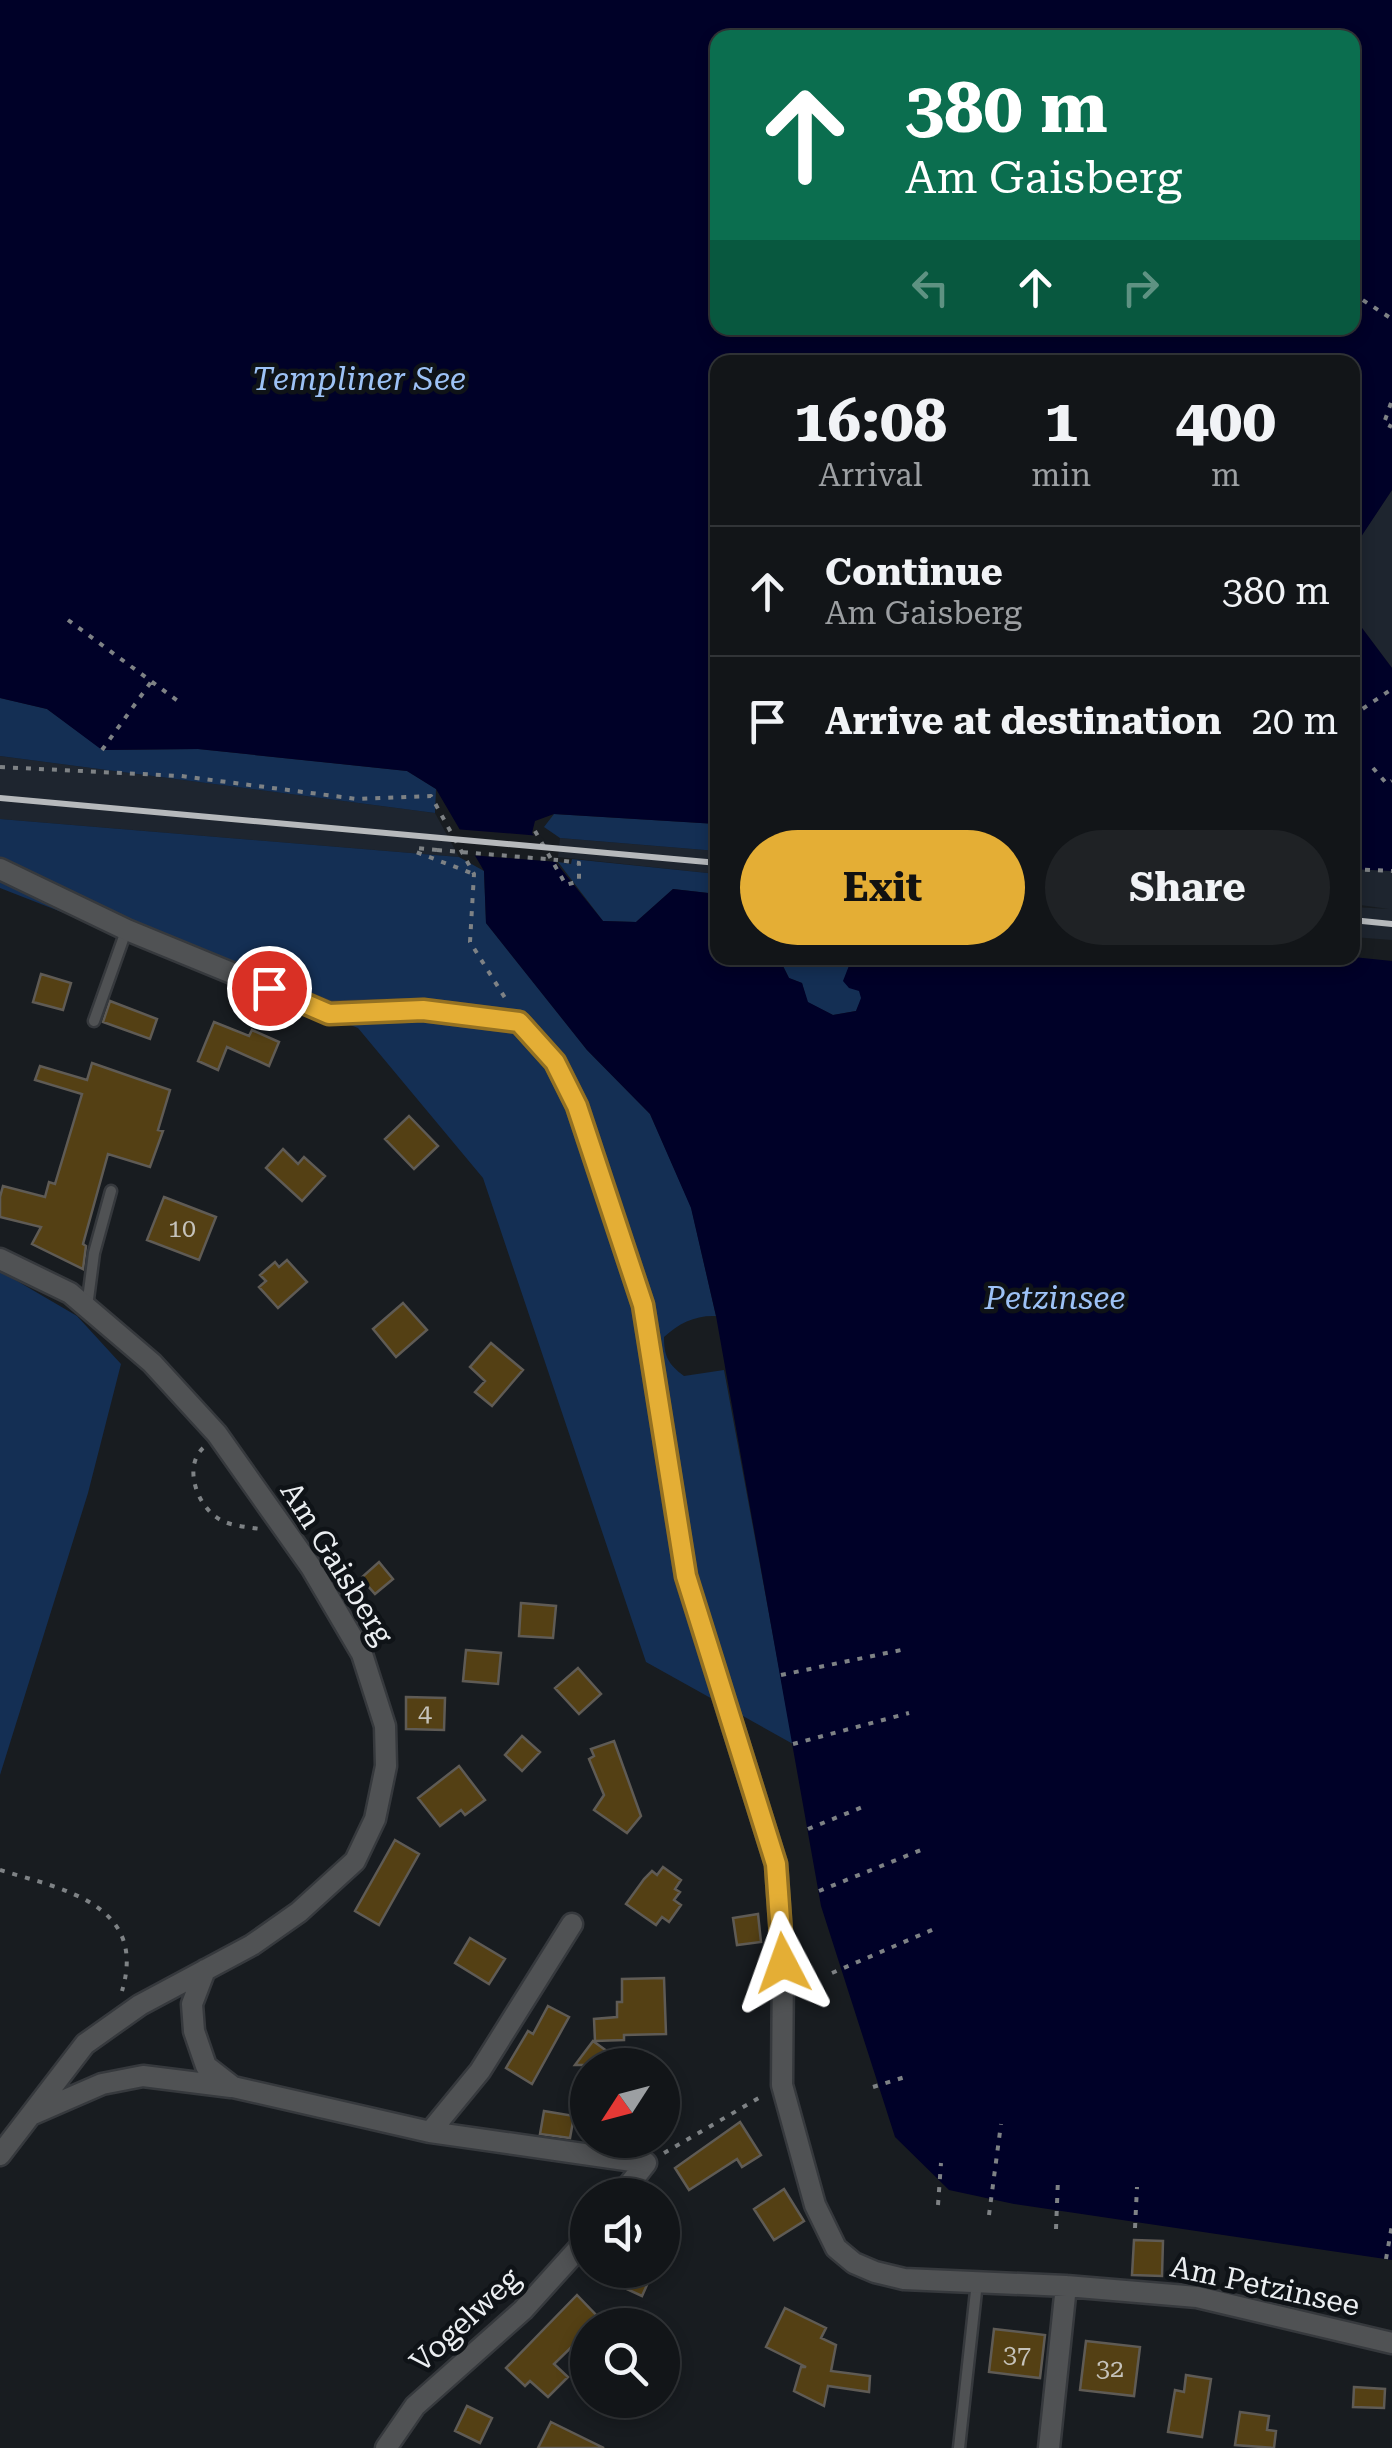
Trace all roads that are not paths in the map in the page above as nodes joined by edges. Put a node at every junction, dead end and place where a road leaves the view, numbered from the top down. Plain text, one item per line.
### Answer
1 (0, 869) edge
2 (127, 930) junction
3 (94, 1022) dead end
4 (111, 1191) dead end
5 (0, 1259) edge
6 (87, 1308) junction
7 (572, 1924) dead end
8 (205, 1970) junction
9 (233, 2087) junction
10 (28, 2116) junction
11 (430, 2132) junction
12 (0, 2155) edge
13 (634, 2178) edge
14 (570, 2258) edge
15 (977, 2282) junction
16 (1066, 2286) junction
17 (1392, 2343) edge
18 (386, 2448) edge
19 (960, 2448) edge
20 (1049, 2448) edge

1 - 2 street
2 - 3 lane
2 - 15 street, Am Petzinsee
4 - 6 lane
5 - 6 street, Am Gaisberg
6 - 8 street, Am Gaisberg
7 - 11 street
8 - 9 street
8 - 10 street, Am Gaisberg
9 - 10 street
9 - 11 street
10 - 12 street, Am Gaisberg
11 - 13 street
14 - 18 street, Vogelweg
15 - 16 street, Am Petzinsee
15 - 19 lane
16 - 17 street, Am Petzinsee
16 - 20 street

